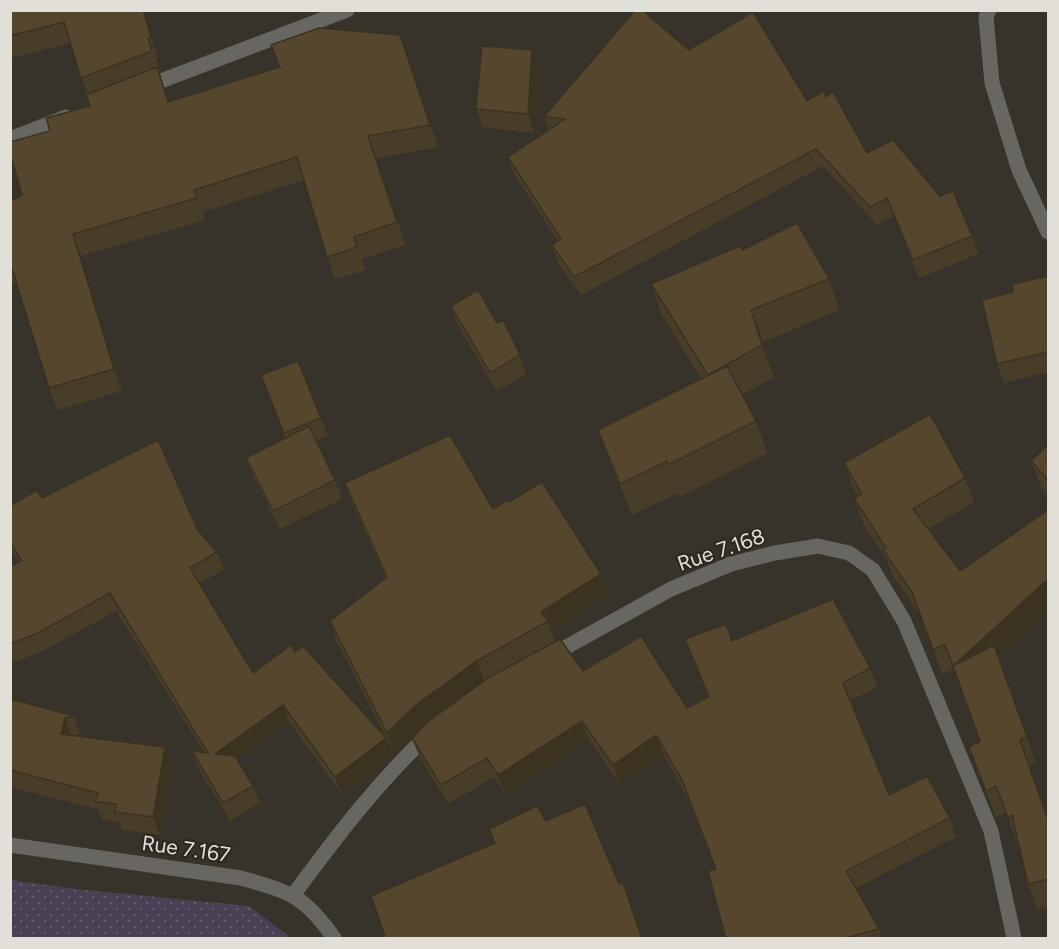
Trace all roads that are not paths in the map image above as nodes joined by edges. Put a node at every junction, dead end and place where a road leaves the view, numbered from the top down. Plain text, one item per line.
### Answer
1 (346, 10) edge
2 (989, 10) edge
3 (134, 92) edge
4 (78, 113) edge
5 (10, 139) edge
6 (1048, 232) edge
7 (540, 662) edge
8 (439, 726) edge
9 (10, 845) edge
10 (294, 894) junction
11 (334, 939) edge
12 (1014, 939) edge

1 - 3 street
2 - 6 street
4 - 5 street
7 - 12 street, Rue 7.168
8 - 10 street
9 - 10 street, Rue 7.167
10 - 11 street, Rue 7.167

